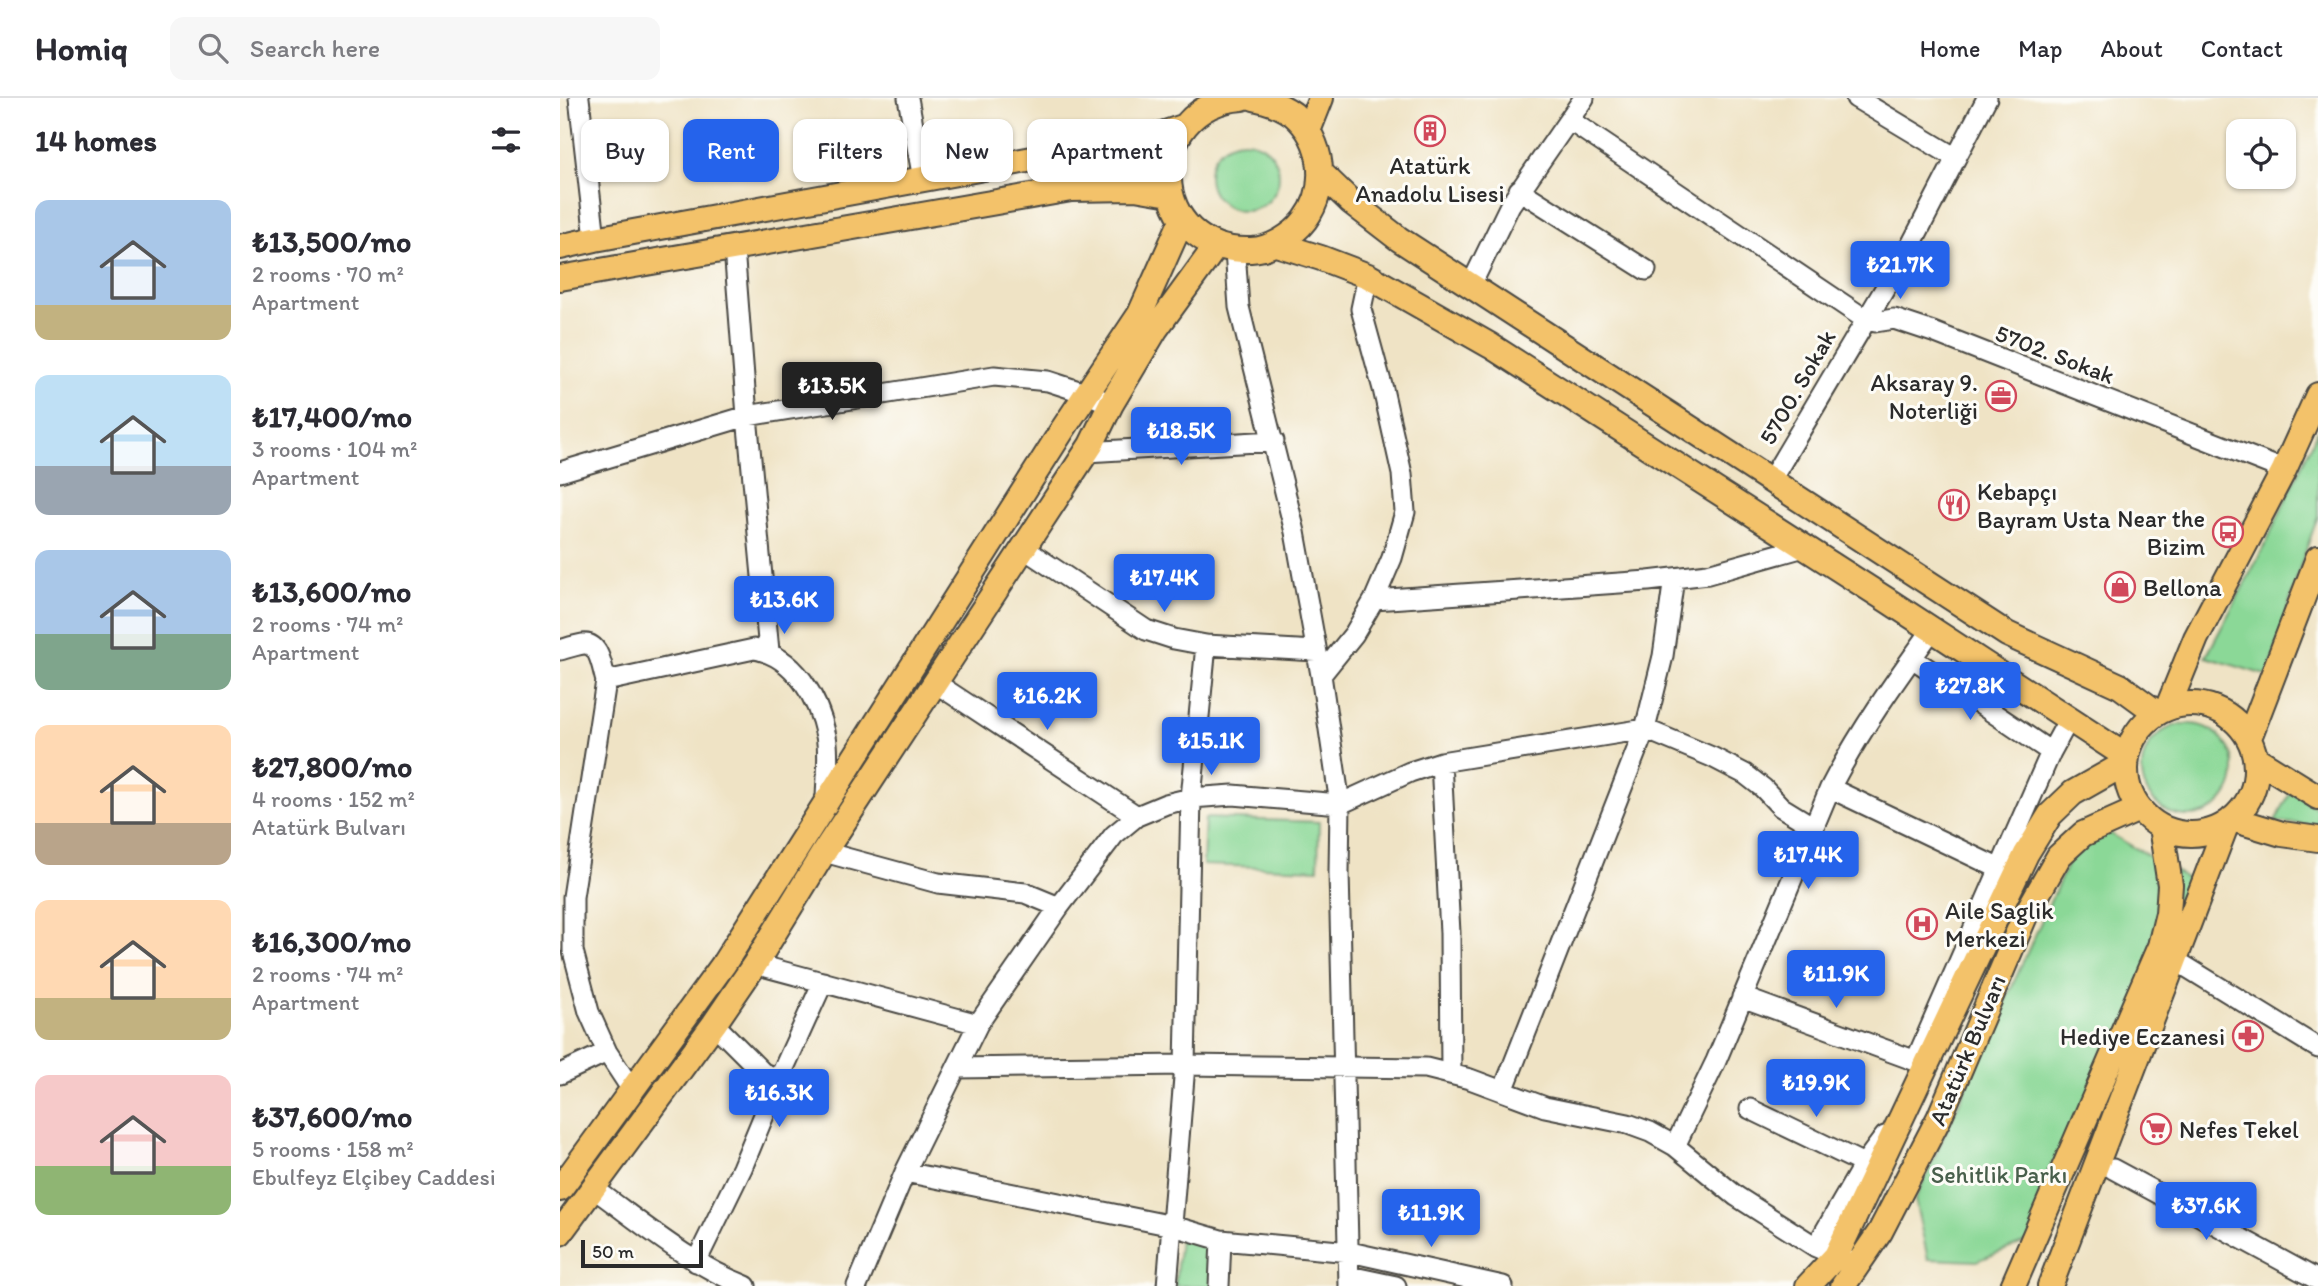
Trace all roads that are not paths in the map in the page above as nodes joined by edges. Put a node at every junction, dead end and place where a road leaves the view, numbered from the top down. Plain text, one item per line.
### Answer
1 (579, 98) edge
2 (908, 98) edge
3 (1242, 98) edge
4 (1254, 98) edge
5 (1321, 98) edge
6 (1584, 98) edge
7 (1856, 98) edge
8 (1987, 98) edge
9 (1202, 104) edge
10 (1569, 120) junction
11 (1187, 122) edge
12 (1308, 131) junction
13 (1956, 158) junction
14 (921, 168) edge
15 (1321, 173) junction
16 (921, 179) edge
17 (1167, 182) edge
18 (1519, 190) junction
19 (1170, 194) junction
20 (1182, 220) junction
21 (595, 239) junction
22 (1276, 244) junction
23 (560, 247) edge
24 (734, 248) junction
25 (1226, 248) junction
26 (1646, 270) dead end
27 (1368, 276) junction
28 (560, 278) edge
29 (1471, 285) junction
30 (1866, 319) junction
31 (1088, 394) junction
32 (2318, 395) edge
33 (1111, 404) junction
34 (747, 416) junction
35 (1274, 441) junction
36 (1086, 452) junction
37 (2284, 470) junction
38 (560, 472) edge
39 (1771, 480) junction
40 (1804, 547) junction
41 (1023, 548) junction
42 (2318, 558) edge
43 (1674, 578) junction
44 (1374, 600) junction
45 (1932, 630) junction
46 (1206, 645) junction
47 (560, 650) edge
48 (769, 651) junction
49 (1316, 651) junction
50 (1912, 658) junction
51 (1321, 675) junction
52 (606, 681) junction
53 (934, 682) junction
54 (2163, 710) junction
55 (2069, 719) junction
56 (1645, 729) junction
57 (2252, 748) junction
58 (2051, 752) junction
59 (2126, 760) junction
60 (1441, 762) junction
61 (1830, 788) junction
62 (2318, 797) edge
63 (1191, 798) junction
64 (826, 801) junction
65 (1340, 804) junction
66 (2139, 809) junction
67 (1137, 816) junction
68 (2230, 821) junction
69 (1812, 826) junction
70 (2161, 827) junction
71 (2318, 839) edge
72 (824, 852) junction
73 (2000, 869) junction
74 (779, 875) junction
75 (801, 888) junction
76 (566, 898) edge
77 (1059, 907) junction
78 (2175, 960) junction
79 (755, 964) junction
80 (823, 982) junction
81 (1742, 997) junction
82 (714, 1024) junction
83 (978, 1024) junction
84 (2318, 1048) edge
85 (607, 1052) junction
86 (1916, 1061) junction
87 (1185, 1065) junction
88 (1345, 1066) junction
89 (957, 1068) junction
90 (560, 1074) edge
91 (1451, 1074) junction
92 (779, 1079) junction
93 (632, 1090) junction
94 (1503, 1091) junction
95 (1750, 1109) dead end
96 (1675, 1146) junction
97 (1864, 1164) junction
98 (2113, 1170) dead end
99 (905, 1172) junction
100 (593, 1188) junction
101 (560, 1189) edge
102 (1173, 1226) junction
103 (560, 1233) edge
104 (1221, 1240) junction
105 (1826, 1251) junction
106 (1350, 1252) junction
107 (696, 1262) junction
108 (1859, 1265) junction
109 (2318, 1280) edge
110 (1349, 1281) edge
111 (746, 1286) edge
112 (857, 1286) edge
113 (1167, 1286) edge
114 (1219, 1286) edge
115 (1396, 1286) edge
116 (1503, 1286) edge
117 (1808, 1286) edge
118 (1843, 1286) edge
119 (2013, 1286) edge
120 (2050, 1286) edge

1 - 21 street
2 - 14 street
3 - 9 main road
4 - 12 main road
5 - 12 main road
6 - 10 street
7 - 13 street
8 - 13 street, 5700. Sokak
9 - 11 main road
10 - 18 street
10 - 30 street
12 - 15 main road
13 - 30 street, 5700. Sokak
15 - 22 main road
15 - 29 main road
16 - 21 main road
17 - 19 main road
18 - 26 street
18 - 29 street
19 - 20 main road
19 - 24 main road
20 - 25 main road
20 - 31 main road
21 - 23 main road
22 - 25 main road
22 - 27 main road
24 - 28 main road
24 - 34 street
25 - 33 main road
25 - 35 street
27 - 40 main road
27 - 44 street
29 - 39 main road
30 - 37 street, 5702. Sokak
30 - 39 street, 5700. Sokak
31 - 33 street
31 - 34 street
31 - 64 main road
32 - 37 main road
33 - 36 main road
34 - 38 street
34 - 48 street
35 - 36 street
35 - 49 street
36 - 41 main road
37 - 54 main road
39 - 54 main road
40 - 43 street
40 - 45 main road
41 - 46 street
41 - 53 main road
42 - 57 main road
43 - 44 street
43 - 56 street
44 - 51 street
45 - 50 street
45 - 55 main road
46 - 49 street
46 - 63 street
47 - 52 street
48 - 52 street
48 - 64 street
49 - 51 street
50 - 58 street
50 - 61 street
51 - 65 street
52 - 76 street
53 - 67 street
53 - 72 main road
54 - 57 main road
54 - 59 main road
55 - 58 street
55 - 59 main road
56 - 60 street
56 - 69 street
56 - 94 street
57 - 62 main road
57 - 68 main road
58 - 73 street
59 - 66 main road
59 - 105 main road, Atatürk Bulvarı
60 - 65 street
60 - 91 street
61 - 69 street
61 - 73 street
63 - 65 street
63 - 67 street
63 - 87 street
64 - 74 main road
65 - 88 street
66 - 70 main road
66 - 108 main road, Atatürk Bulvarı
67 - 77 street
68 - 70 main road
68 - 71 main road
68 - 78 main road
69 - 81 street
70 - 119 main road
72 - 75 main road
72 - 77 street
73 - 86 street
74 - 75 street
74 - 93 main road
75 - 79 main road
76 - 85 street
77 - 83 street
78 - 84 street
78 - 120 main road
79 - 80 street
79 - 82 main road
80 - 83 street
80 - 92 street
81 - 86 street
81 - 96 street
82 - 92 street
82 - 100 main road
83 - 89 street
85 - 90 street
85 - 93 street
86 - 97 street
87 - 88 street
87 - 89 street
87 - 102 street
88 - 91 street
88 - 106 street
89 - 99 street
91 - 94 street
92 - 107 street
93 - 101 main road
94 - 96 street
95 - 97 street
96 - 105 street
97 - 105 street
98 - 109 street
99 - 102 street
99 - 112 street
100 - 103 main road
100 - 107 street
102 - 104 street
102 - 113 street
104 - 106 street
104 - 114 street
105 - 108 street
105 - 117 main road, Atatürk Bulvarı
106 - 110 street
106 - 116 street
107 - 111 street
108 - 118 main road, Atatürk Bulvarı
110 - 115 street

